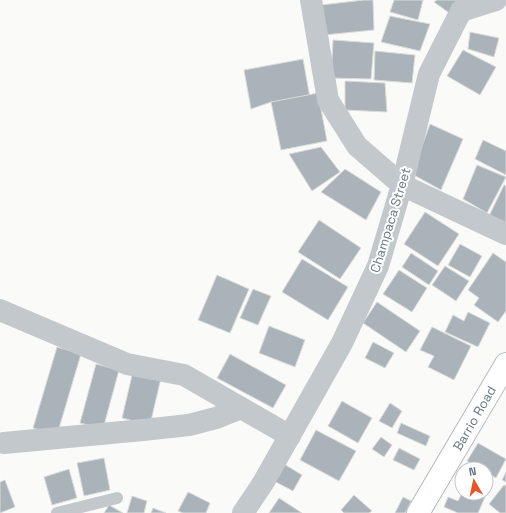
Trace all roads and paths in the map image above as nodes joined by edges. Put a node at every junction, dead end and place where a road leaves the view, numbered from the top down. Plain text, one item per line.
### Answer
1 (311, 0) edge
2 (496, 0) edge
3 (402, 185) junction
4 (506, 234) edge
5 (0, 310) edge
6 (506, 364) edge
7 (241, 408) junction
8 (290, 436) junction
9 (4, 443) dead end
10 (117, 498) dead end
11 (424, 511) edge
12 (57, 513) edge
13 (243, 513) edge

1 - 3 street
2 - 3 street, Champaca Street
3 - 4 street
3 - 8 street, Champaca Street
5 - 7 street
6 - 11 street, Barrio Road
7 - 8 street
7 - 9 street
8 - 13 street, Champaca Street
10 - 12 lane

